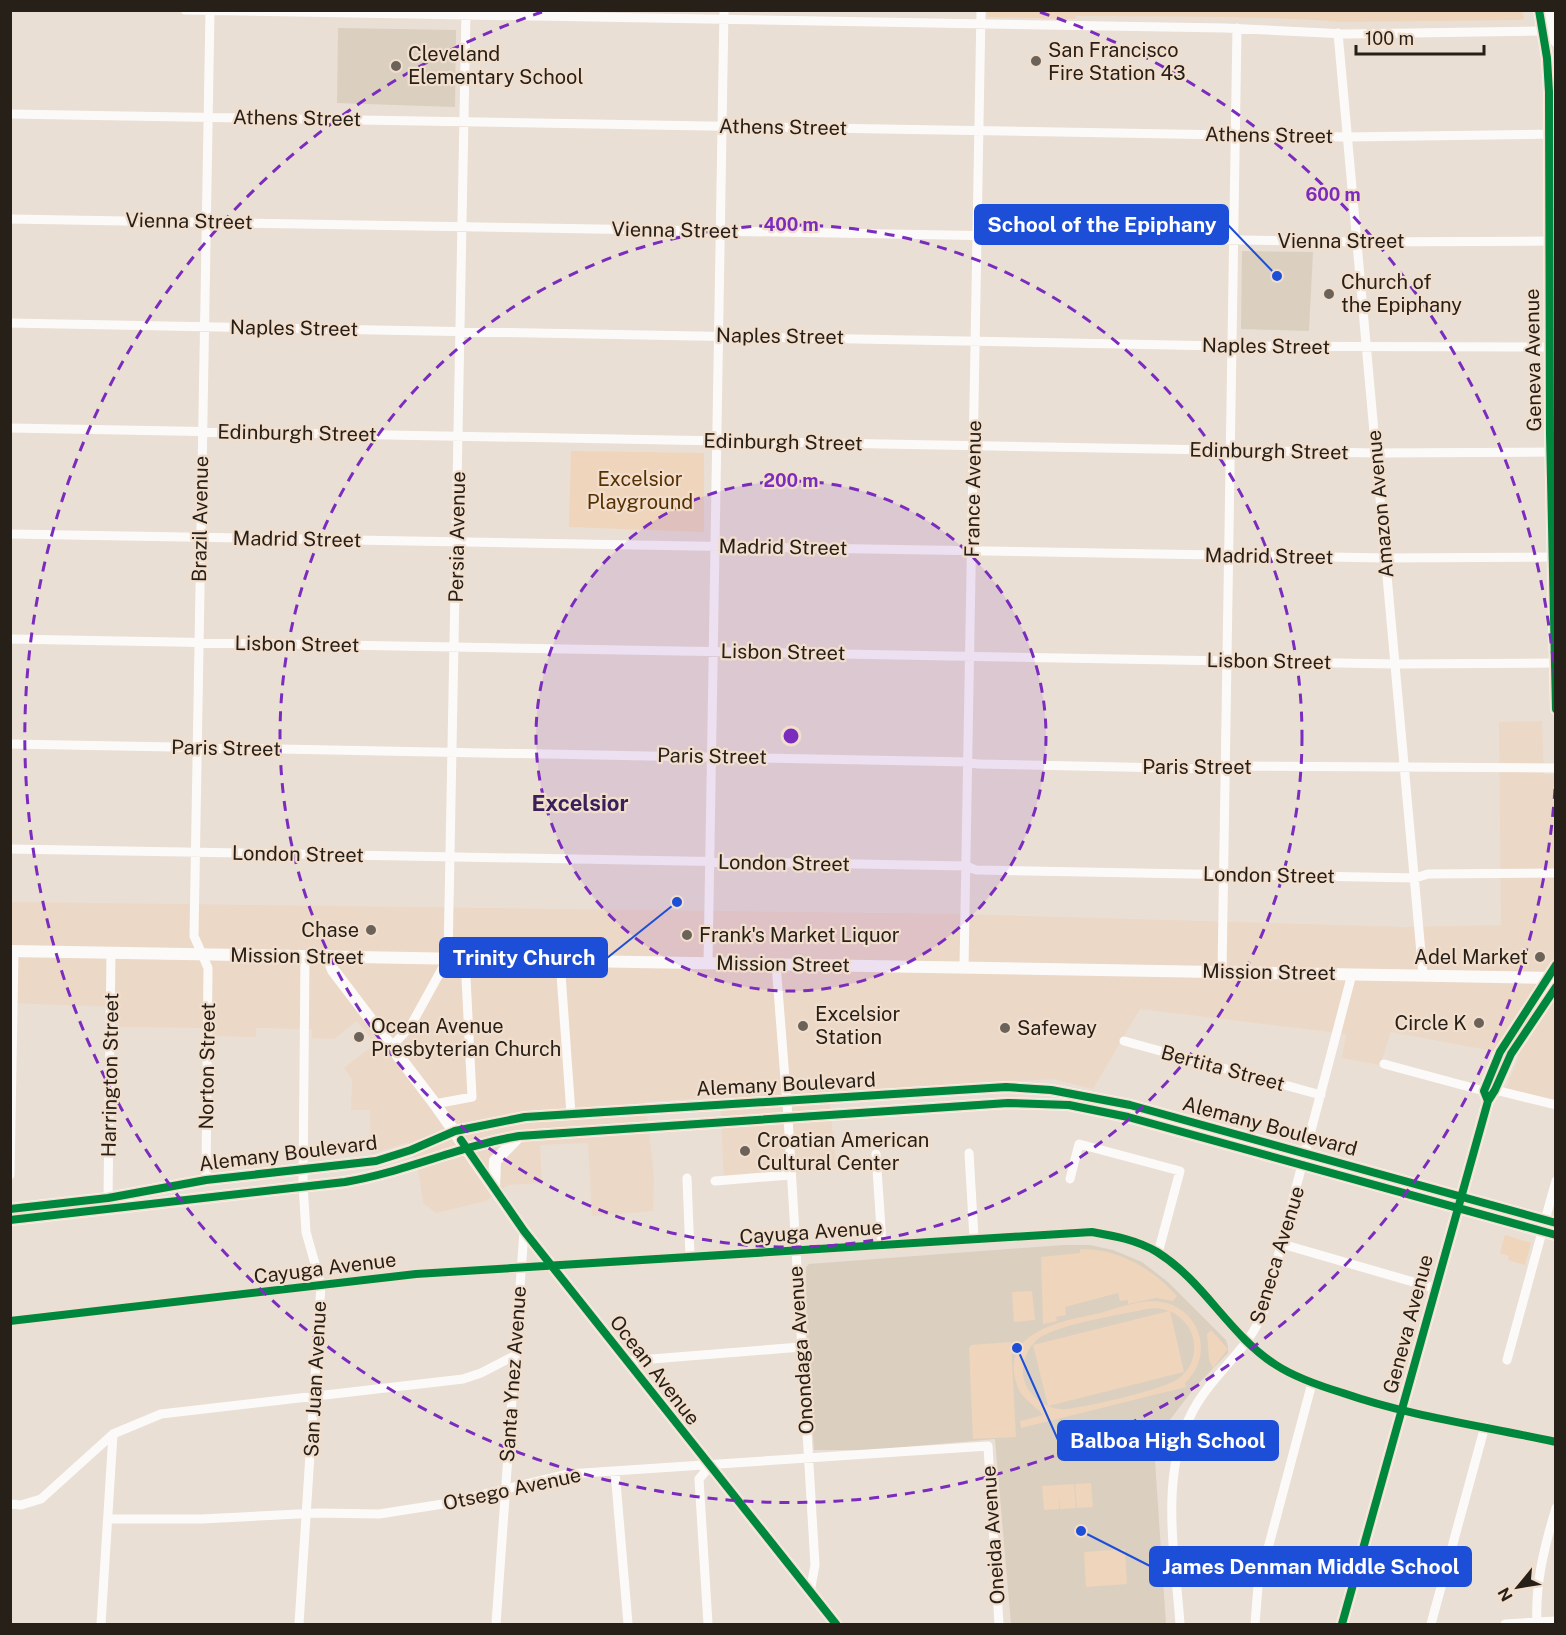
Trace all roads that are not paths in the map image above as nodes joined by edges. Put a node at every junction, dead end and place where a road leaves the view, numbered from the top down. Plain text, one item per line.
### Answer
1 (185, 10) edge
2 (981, 10) edge
3 (1539, 10) edge
4 (1549, 10) edge
5 (210, 11) edge
6 (466, 13) edge
7 (724, 15) edge
8 (981, 24) junction
9 (1237, 28) junction
10 (1338, 33) junction
11 (1552, 33) edge
12 (10, 114) edge
13 (208, 116) junction
14 (464, 120) junction
15 (722, 126) junction
16 (980, 130) junction
17 (1235, 134) junction
18 (1553, 135) edge
19 (1347, 137) junction
20 (10, 219) edge
21 (207, 222) junction
22 (462, 225) junction
23 (720, 231) junction
24 (978, 235) junction
25 (1234, 240) junction
26 (1553, 241) edge
27 (1357, 242) junction
28 (10, 323) edge
29 (204, 326) junction
30 (460, 331) junction
31 (718, 334) junction
32 (976, 340) junction
33 (1233, 346) junction
34 (1366, 347) junction
35 (1554, 347) edge
36 (10, 428) edge
37 (201, 432) junction
38 (458, 437) junction
39 (716, 441) junction
40 (974, 445) junction
41 (1230, 450) junction
42 (1553, 452) edge
43 (1376, 453) junction
44 (10, 534) edge
45 (200, 537) junction
46 (457, 542) junction
47 (714, 546) junction
48 (972, 551) junction
49 (1228, 555) junction
50 (1555, 557) edge
51 (1385, 558) junction
52 (10, 639) edge
53 (199, 642) junction
54 (455, 646) junction
55 (712, 651) junction
56 (970, 656) junction
57 (1227, 660) junction
58 (1395, 663) junction
59 (1555, 663) edge
60 (1556, 709) edge
61 (10, 744) edge
62 (196, 748) junction
63 (453, 751) junction
64 (711, 756) junction
65 (969, 762) junction
66 (1224, 766) junction
67 (1556, 768) edge
68 (1405, 769) junction
69 (10, 849) edge
70 (195, 852) junction
71 (452, 857) junction
72 (709, 862) junction
73 (967, 866) junction
74 (1556, 873) edge
75 (1223, 874) junction
76 (1414, 878) junction
77 (12, 951) edge
78 (111, 952) junction
79 (201, 954) junction
80 (304, 956) junction
81 (328, 956) junction
82 (448, 958) junction
83 (465, 958) junction
84 (560, 960) junction
85 (708, 963) junction
86 (776, 964) junction
87 (1556, 965) edge
88 (964, 967) junction
89 (1222, 972) junction
90 (1352, 974) junction
91 (1422, 975) junction
92 (1553, 981) edge
93 (1124, 1041) dead end
94 (392, 1047) junction
95 (1384, 1064) dead end
96 (1489, 1094) junction
97 (1321, 1095) junction
98 (787, 1102) junction
99 (435, 1104) junction
100 (1556, 1105) edge
101 (571, 1114) junction
102 (788, 1118) junction
103 (455, 1131) junction
104 (519, 1136) junction
105 (466, 1148) junction
106 (969, 1153) dead end
107 (876, 1154) dead end
108 (1305, 1159) junction
109 (303, 1169) junction
110 (10, 1175) edge
111 (790, 1175) junction
112 (687, 1178) dead end
113 (1070, 1179) dead end
114 (206, 1180) junction
115 (715, 1181) dead end
116 (1556, 1181) edge
117 (303, 1185) junction
118 (494, 1188) junction
119 (108, 1198) junction
120 (1460, 1202) junction
121 (10, 1209) edge
122 (10, 1220) edge
123 (1548, 1225) edge
124 (524, 1231) junction
125 (1556, 1235) edge
126 (974, 1238) junction
127 (882, 1244) junction
128 (1282, 1244) junction
129 (795, 1249) junction
130 (1158, 1253) junction
131 (690, 1256) junction
132 (552, 1266) junction
133 (520, 1267) junction
134 (321, 1285) junction
135 (1434, 1288) junction
136 (10, 1321) edge
137 (1248, 1344) junction
138 (801, 1347) junction
139 (514, 1356) junction
140 (1507, 1360) dead end
141 (627, 1361) junction
142 (1312, 1383) junction
143 (315, 1396) junction
144 (1402, 1412) junction
145 (1485, 1426) junction
146 (113, 1434) junction
147 (1556, 1442) edge
148 (988, 1446) joint
149 (808, 1458) junction
150 (710, 1466) junction
151 (615, 1471) junction
152 (505, 1488) junction
153 (10, 1504) edge
154 (1556, 1508) edge
155 (308, 1514) junction
156 (109, 1519) junction
157 (810, 1592) junction
158 (1556, 1621) edge
159 (1537, 1623) edge
160 (101, 1624) edge
161 (299, 1624) edge
162 (496, 1624) edge
163 (628, 1624) edge
164 (708, 1624) edge
165 (836, 1624) edge
166 (999, 1624) edge
167 (1180, 1624) edge
168 (1255, 1624) edge
169 (1341, 1624) edge
170 (1431, 1624) edge
171 (1505, 1624) edge

1 - 5 street
2 - 8 street, France Avenue
3 - 11 main road, Geneva Avenue
4 - 11 main road, Geneva Avenue
5 - 6 street
5 - 13 street, Brazil Avenue
6 - 7 street
6 - 14 street, Persia Avenue
7 - 8 street
7 - 15 street
8 - 9 street
8 - 16 street, France Avenue
9 - 10 street
9 - 17 street
10 - 11 street
10 - 19 street, Amazon Avenue
11 - 18 main road, Geneva Avenue
12 - 13 street, Athens Street
13 - 14 street, Athens Street
13 - 21 street, Brazil Avenue
14 - 15 street, Athens Street
14 - 22 street, Persia Avenue
15 - 16 street, Athens Street
15 - 23 street
16 - 17 street, Athens Street
16 - 24 street, France Avenue
17 - 19 street, Athens Street
17 - 25 street
18 - 19 street, Athens Street
18 - 26 main road, Geneva Avenue
19 - 27 street, Amazon Avenue
20 - 21 street, Vienna Street
21 - 22 street, Vienna Street
21 - 29 street, Brazil Avenue
22 - 23 street, Vienna Street
22 - 30 street, Persia Avenue
23 - 24 street, Vienna Street
23 - 31 street
24 - 25 street, Vienna Street
24 - 32 street, France Avenue
25 - 27 street, Vienna Street
25 - 33 street
26 - 27 street, Vienna Street
26 - 35 main road, Geneva Avenue
27 - 34 street, Amazon Avenue
28 - 29 street, Naples Street
29 - 30 street, Naples Street
29 - 37 street, Brazil Avenue
30 - 31 street, Naples Street
30 - 38 street, Persia Avenue
31 - 32 street, Naples Street
31 - 39 street
32 - 33 street, Naples Street
32 - 40 street, France Avenue
33 - 34 street, Naples Street
33 - 41 street
34 - 35 street, Naples Street
34 - 43 street, Amazon Avenue
35 - 42 main road, Geneva Avenue
36 - 37 street, Edinburgh Street
37 - 38 street, Edinburgh Street
37 - 45 street, Brazil Avenue
38 - 39 street, Edinburgh Street
38 - 46 street, Persia Avenue
39 - 40 street, Edinburgh Street
39 - 47 street
40 - 41 street, Edinburgh Street
40 - 48 street, France Avenue
41 - 43 street, Edinburgh Street
41 - 49 street
42 - 43 street, Edinburgh Street
42 - 50 main road, Geneva Avenue
43 - 51 street, Amazon Avenue
44 - 45 street, Madrid Street
45 - 46 street, Madrid Street
45 - 53 street, Brazil Avenue
46 - 47 street, Madrid Street
46 - 54 street, Persia Avenue
47 - 48 street, Madrid Street
47 - 55 street
48 - 49 street, Madrid Street
48 - 56 street, France Avenue
49 - 51 street, Madrid Street
49 - 57 street
50 - 51 street, Madrid Street
50 - 59 main road, Geneva Avenue
51 - 58 street, Amazon Avenue
52 - 53 street, Lisbon Street
53 - 54 street, Lisbon Street
53 - 62 street, Brazil Avenue
54 - 55 street, Lisbon Street
54 - 63 street, Persia Avenue
55 - 56 street, Lisbon Street
55 - 64 street
56 - 57 street, Lisbon Street
56 - 65 street, France Avenue
57 - 58 street, Lisbon Street
57 - 66 street
58 - 59 street, Lisbon Street
58 - 68 street, Amazon Avenue
59 - 60 main road, Geneva Avenue
61 - 62 street, Paris Street
62 - 63 street, Paris Street
62 - 70 street, Brazil Avenue
63 - 64 street, Paris Street
63 - 71 street, Persia Avenue
64 - 65 street, Paris Street
64 - 72 street
65 - 66 street, Paris Street
65 - 73 street, France Avenue
66 - 68 street, Paris Street
66 - 75 street
67 - 68 street, Paris Street
68 - 76 street, Amazon Avenue
69 - 70 street, London Street
70 - 71 street, London Street
70 - 79 street, Brazil Avenue
71 - 72 street, London Street
71 - 82 street, Persia Avenue
72 - 73 street, London Street
72 - 85 street
73 - 75 street, London Street
73 - 88 street, France Avenue
74 - 76 street, London Street
75 - 76 street, London Street
75 - 89 street
76 - 91 street, Amazon Avenue
77 - 78 main road, Mission Street
77 - 110 street
78 - 79 main road, Mission Street
78 - 119 street, Harrington Street
79 - 80 main road, Mission Street
79 - 114 street, Norton Street
80 - 81 main road, Mission Street
80 - 109 street, San Juan Avenue
81 - 82 main road, Mission Street
81 - 94 main road, Ocean Avenue
82 - 83 main road, Mission Street
82 - 94 street, Persia Avenue
83 - 84 main road, Mission Street
83 - 99 street
84 - 85 main road, Mission Street
84 - 101 street
85 - 86 main road, Mission Street
86 - 88 main road, Mission Street
86 - 98 street, Onondaga Avenue
87 - 92 main road, Geneva Avenue
88 - 89 main road, Mission Street
89 - 90 main road, Mission Street
90 - 91 main road, Mission Street
90 - 97 street, Seneca Avenue
91 - 92 main road, Mission Street
92 - 96 main road, Geneva Avenue
93 - 97 street, Bertita Street
94 - 99 main road, Ocean Avenue
95 - 96 street
96 - 100 street
96 - 120 main road, Geneva Avenue
97 - 108 street, Seneca Avenue
98 - 101 main road, Alemany Boulevard
98 - 102 street, Onondaga Avenue
98 - 108 main road, Alemany Boulevard
99 - 103 main road, Ocean Avenue
101 - 103 main road, Alemany Boulevard
102 - 104 main road, Alemany Boulevard
102 - 108 main road, Alemany Boulevard
102 - 111 street, Onondaga Avenue
103 - 105 main road, Ocean Avenue
103 - 109 main road, Alemany Boulevard
104 - 105 main road, Alemany Boulevard
104 - 118 main road
105 - 117 main road, Alemany Boulevard
105 - 118 main road, Ocean Avenue
106 - 126 street
107 - 127 street
108 - 120 main road, Alemany Boulevard
108 - 128 street, Seneca Avenue
109 - 114 main road, Alemany Boulevard
109 - 117 street, San Juan Avenue
111 - 115 street
111 - 129 street, Onondaga Avenue
112 - 131 street
113 - 130 street
114 - 119 main road, Alemany Boulevard
116 - 123 street
117 - 122 main road, Alemany Boulevard
117 - 134 street, San Juan Avenue
118 - 124 main road, Ocean Avenue
119 - 121 main road, Alemany Boulevard
120 - 123 main road, Alemany Boulevard
120 - 135 main road, Geneva Avenue
123 - 125 main road, Alemany Boulevard
123 - 140 street
124 - 132 main road, Ocean Avenue
124 - 133 street, Santa Ynez Avenue
126 - 127 street, Cayuga Avenue
126 - 130 street, Cayuga Avenue
127 - 129 street, Cayuga Avenue
128 - 135 street
128 - 137 street, Seneca Avenue
129 - 131 street, Cayuga Avenue
129 - 138 street, Onondaga Avenue
130 - 137 street, Cayuga Avenue
131 - 132 street, Cayuga Avenue
132 - 133 street, Cayuga Avenue
132 - 141 main road, Ocean Avenue
133 - 134 street, Cayuga Avenue
133 - 139 street, Santa Ynez Avenue
134 - 136 street, Cayuga Avenue
134 - 143 street, San Juan Avenue
135 - 144 main road, Geneva Avenue
137 - 142 street, Cayuga Avenue
137 - 167 street, Seneca Avenue
138 - 141 street
138 - 149 street, Onondaga Avenue
139 - 143 street
139 - 152 street, Santa Ynez Avenue
141 - 150 main road, Ocean Avenue
142 - 144 street, Cayuga Avenue
142 - 168 street
143 - 146 street
143 - 155 street, San Juan Avenue
144 - 145 street, Cayuga Avenue
144 - 169 main road, Geneva Avenue
145 - 147 street, Cayuga Avenue
145 - 170 street
146 - 153 street
146 - 156 street
148 - 149 street, Otsego Avenue
148 - 166 street, Oneida Avenue
149 - 150 street, Otsego Avenue
149 - 157 street, Onondaga Avenue
150 - 151 street, Otsego Avenue
150 - 157 main road, Ocean Avenue
150 - 164 street
151 - 152 street, Otsego Avenue
151 - 163 street
152 - 155 street, Otsego Avenue
152 - 162 street, Santa Ynez Avenue
154 - 159 street
155 - 156 street, Otsego Avenue
155 - 161 street, San Juan Avenue
156 - 160 street
157 - 165 main road, Ocean Avenue
158 - 159 street
159 - 171 street

